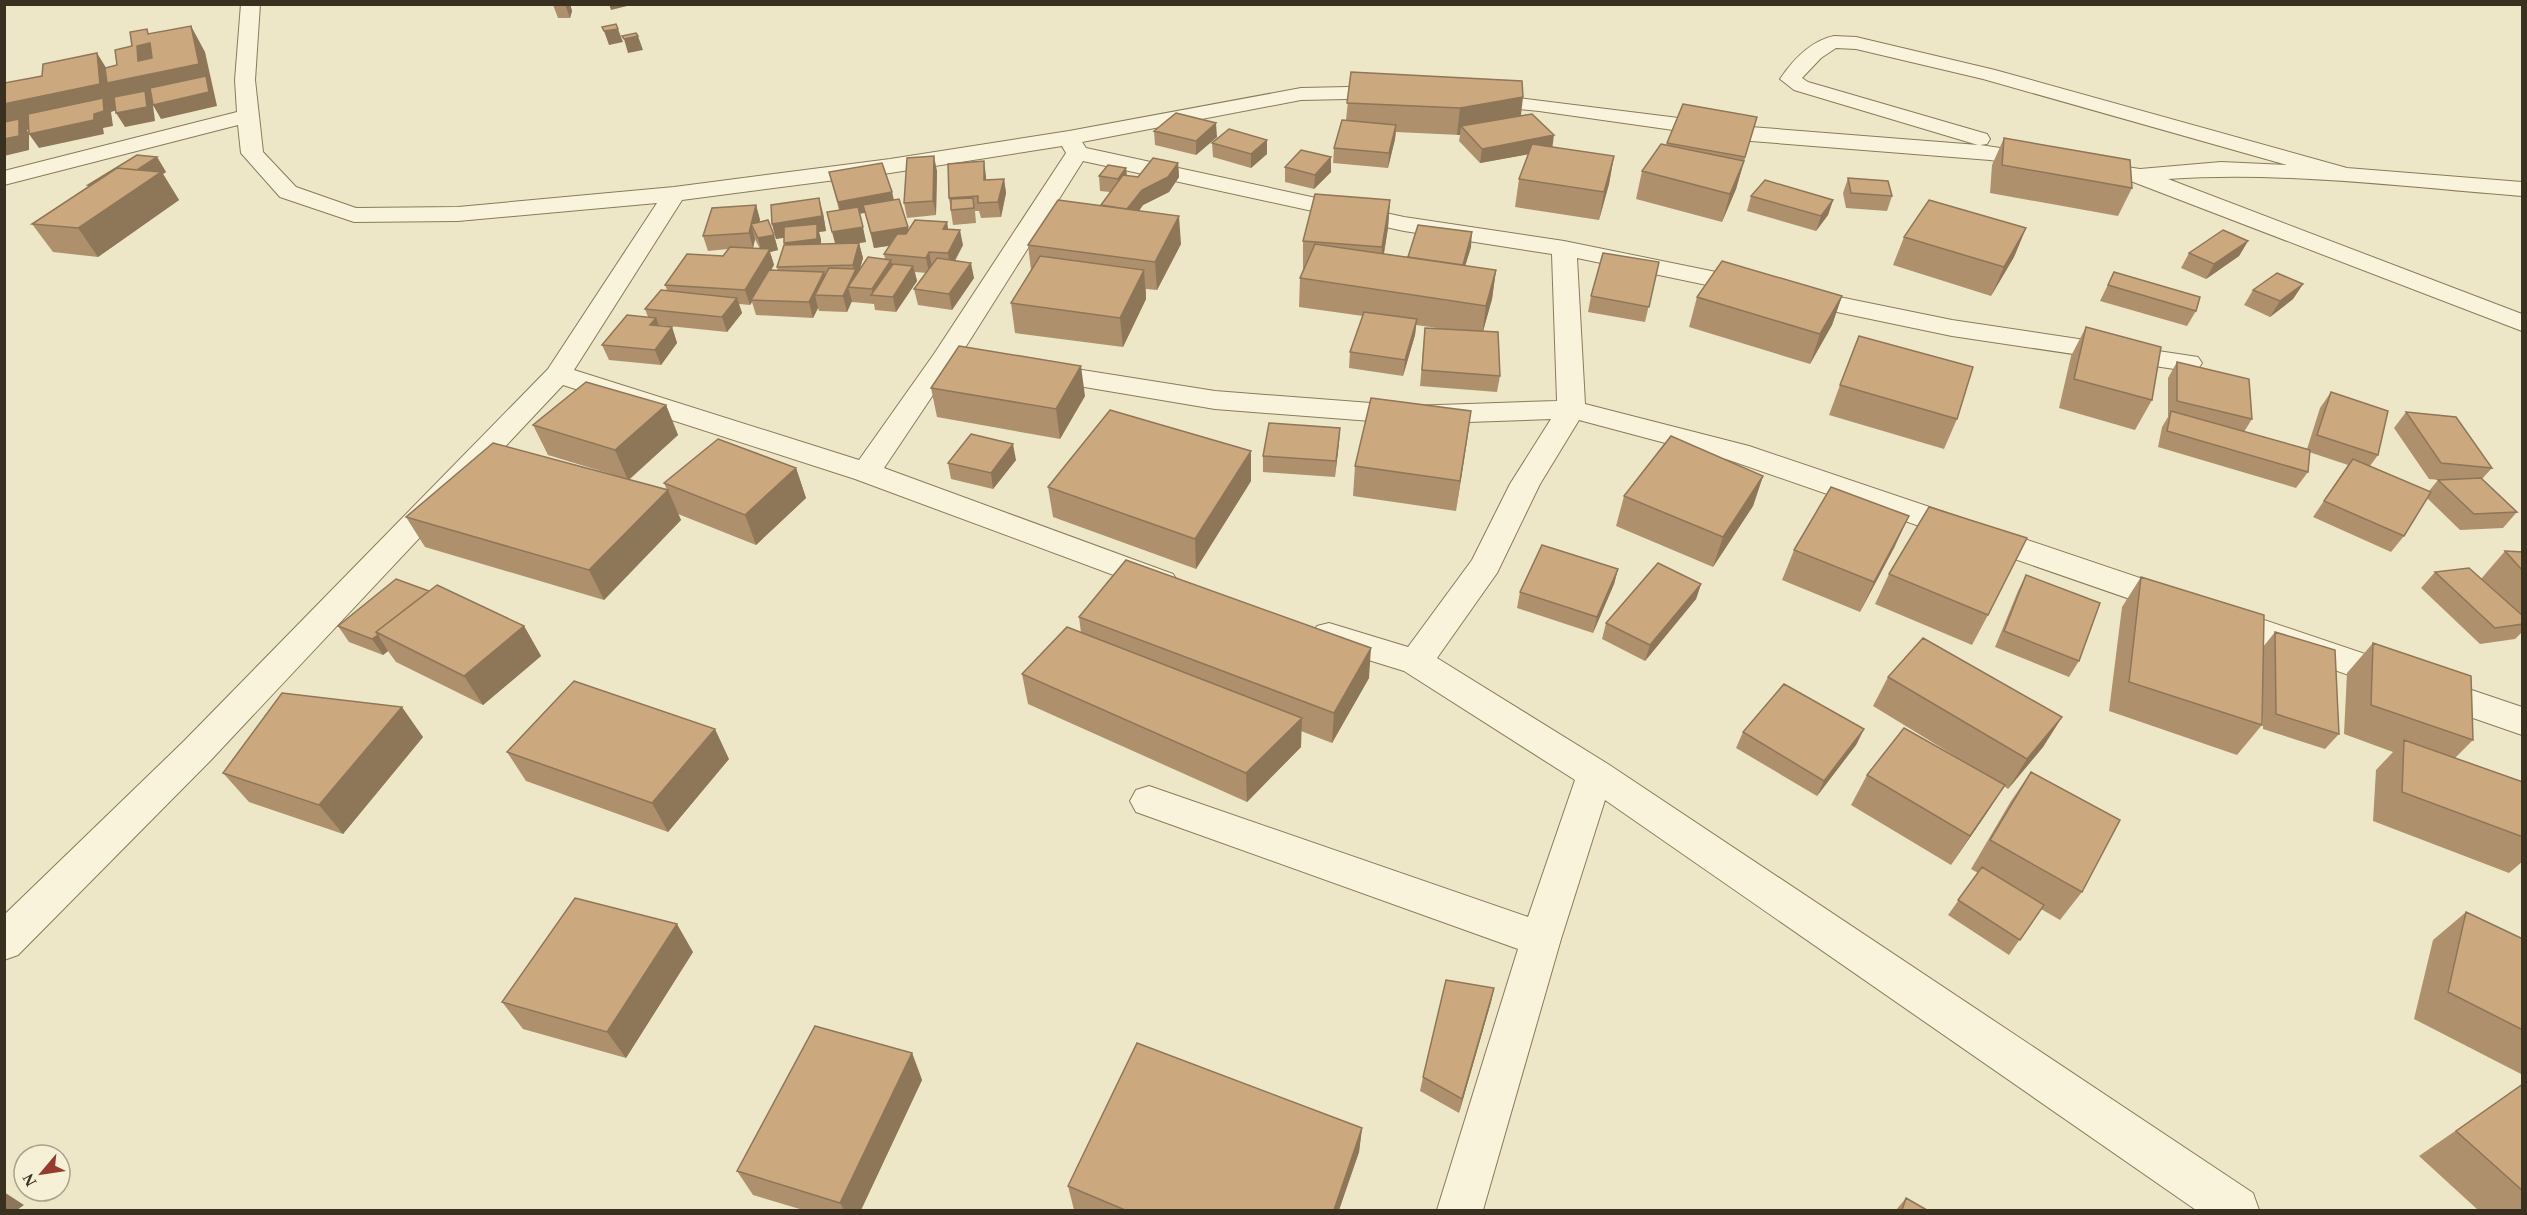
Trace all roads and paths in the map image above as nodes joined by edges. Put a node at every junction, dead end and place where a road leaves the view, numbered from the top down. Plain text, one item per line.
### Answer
1 (251, 4) edge
2 (1417, 94) edge
3 (1461, 98) edge
4 (249, 116) junction
5 (1073, 146) junction
6 (2062, 164) junction
7 (2133, 174) junction
8 (2346, 176) junction
9 (4, 178) edge
10 (2523, 189) edge
11 (674, 194) junction
12 (1564, 248) junction
13 (2523, 323) edge
14 (945, 356) junction
15 (2188, 363) edge
16 (558, 374) junction
17 (1571, 409) junction
18 (866, 471) junction
19 (1194, 592) edge
20 (1294, 624) edge
21 (1416, 662) junction
22 (2523, 721) edge
23 (1595, 774) junction
24 (1149, 801) dead end
25 (1541, 939) junction
26 (4, 942) edge
27 (1460, 1210) edge
28 (2236, 1210) edge

1 - 4 street
2 - 5 street
3 - 6 street
4 - 9 street
4 - 11 street
5 - 11 street
5 - 12 street
5 - 14 street
6 - 7 street
6 - 8 street
7 - 8 street
7 - 13 street
8 - 10 street
11 - 16 street
12 - 15 street
12 - 17 street
14 - 17 street
14 - 18 street
16 - 18 street
16 - 26 street
17 - 21 street
17 - 22 street
18 - 19 street
20 - 21 street
21 - 23 street
23 - 25 street
23 - 28 street
24 - 25 street
25 - 27 street

